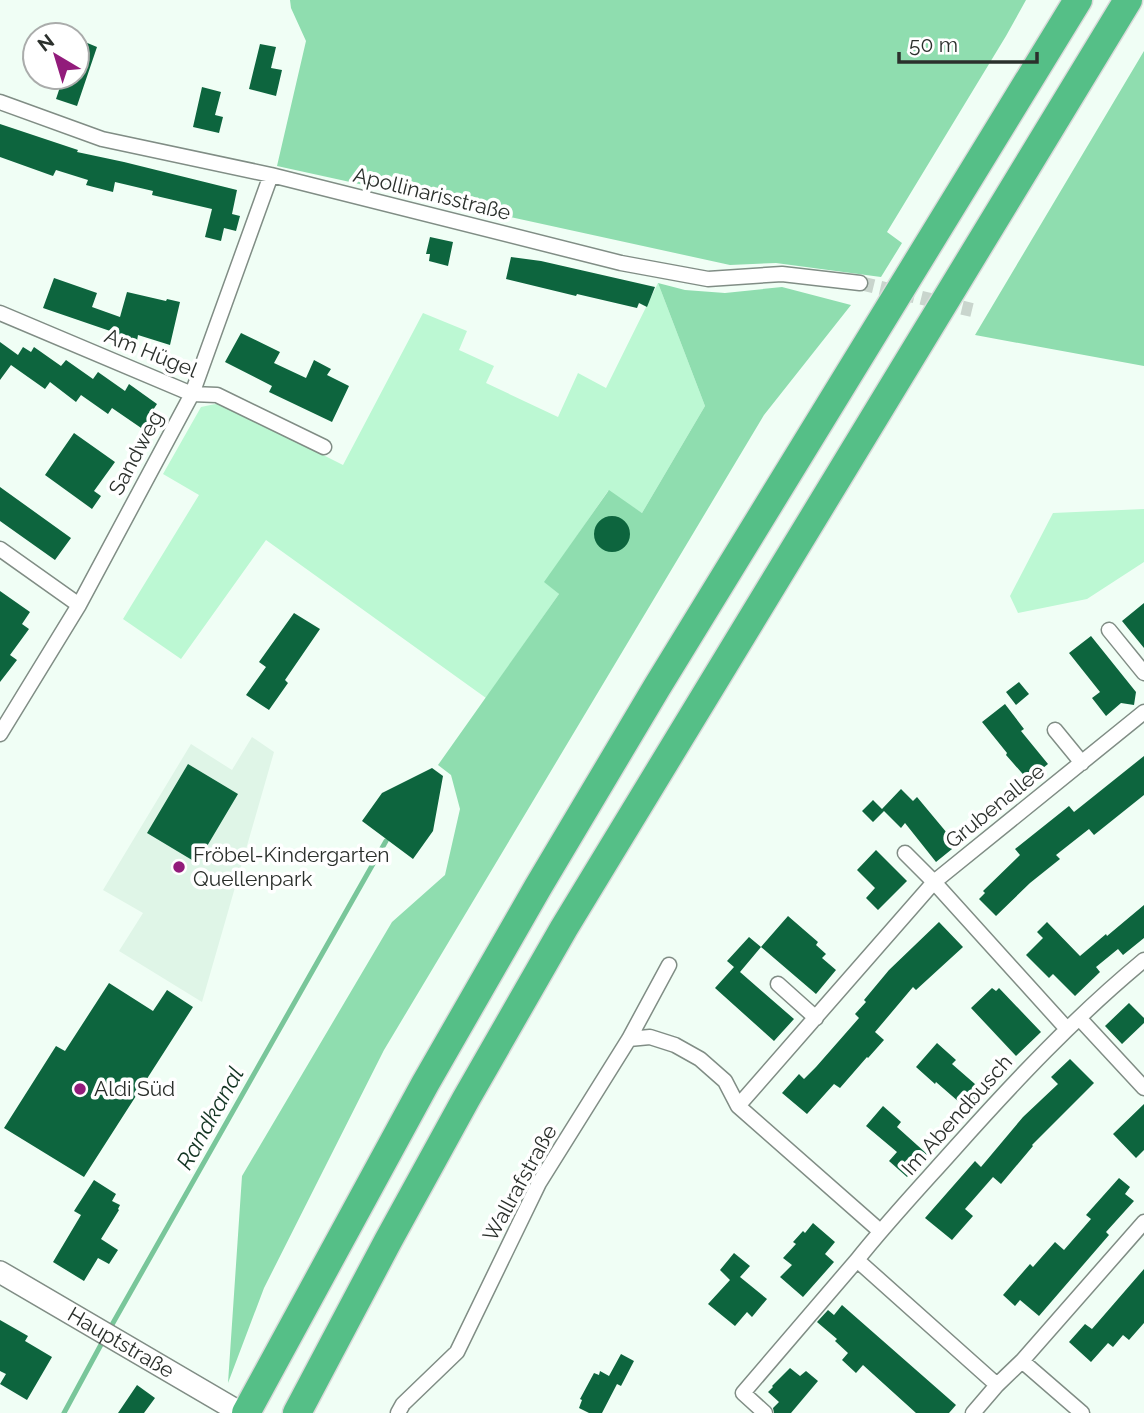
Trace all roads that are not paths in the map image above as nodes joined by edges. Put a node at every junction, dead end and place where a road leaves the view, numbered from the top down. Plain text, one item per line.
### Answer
1 (1078, 0) edge
2 (1128, 0) edge
3 (0, 102) edge
4 (271, 175) junction
5 (860, 282) tunnel mouth
6 (0, 313) edge
7 (192, 394) junction
8 (324, 447) dead end
9 (0, 549) edge
10 (79, 604) junction
11 (1109, 630) dead end
12 (1144, 673) edge
13 (1144, 712) edge
14 (1055, 730) dead end
15 (0, 734) edge
16 (1082, 763) junction
17 (905, 853) dead end
18 (934, 882) junction
19 (1144, 960) edge
20 (669, 965) dead end
21 (778, 984) dead end
22 (816, 1018) junction
23 (1080, 1018) junction
24 (1068, 1029) junction
25 (629, 1039) junction
26 (1144, 1088) edge
27 (738, 1106) junction
28 (1144, 1222) edge
29 (880, 1231) junction
30 (857, 1260) junction
31 (0, 1272) edge
32 (1022, 1361) junction
33 (997, 1385) junction
34 (244, 1413) edge
35 (297, 1413) edge
36 (398, 1413) edge
37 (765, 1413) edge
38 (973, 1413) edge
39 (1082, 1413) edge

1 - 34 highway
2 - 35 highway
3 - 4 street, Apollinarisstraße
4 - 5 street, Apollinarisstraße
4 - 7 street, Sandweg
6 - 7 street, Am Hügel
7 - 8 street, Am Hügel
7 - 10 street, Sandweg
9 - 10 street
10 - 15 street, Sandweg
11 - 12 street
13 - 16 street, Grubenallee
14 - 16 street
16 - 18 street, Grubenallee
17 - 18 street
18 - 22 street, Grubenallee
18 - 24 street
19 - 23 street, Im Abendbusch
20 - 25 street, Wallrafstraße
21 - 22 street
22 - 27 street, Grubenallee
23 - 24 street, Im Abendbusch
23 - 26 street
24 - 29 street, Im Abendbusch
25 - 27 street
25 - 36 street, Wallrafstraße
27 - 29 street
28 - 32 street
29 - 30 street, Im Abendbusch
30 - 33 street
30 - 37 street, Im Abendbusch
31 - 34 main road, Hauptstraße
32 - 33 street
32 - 39 street
33 - 38 street

